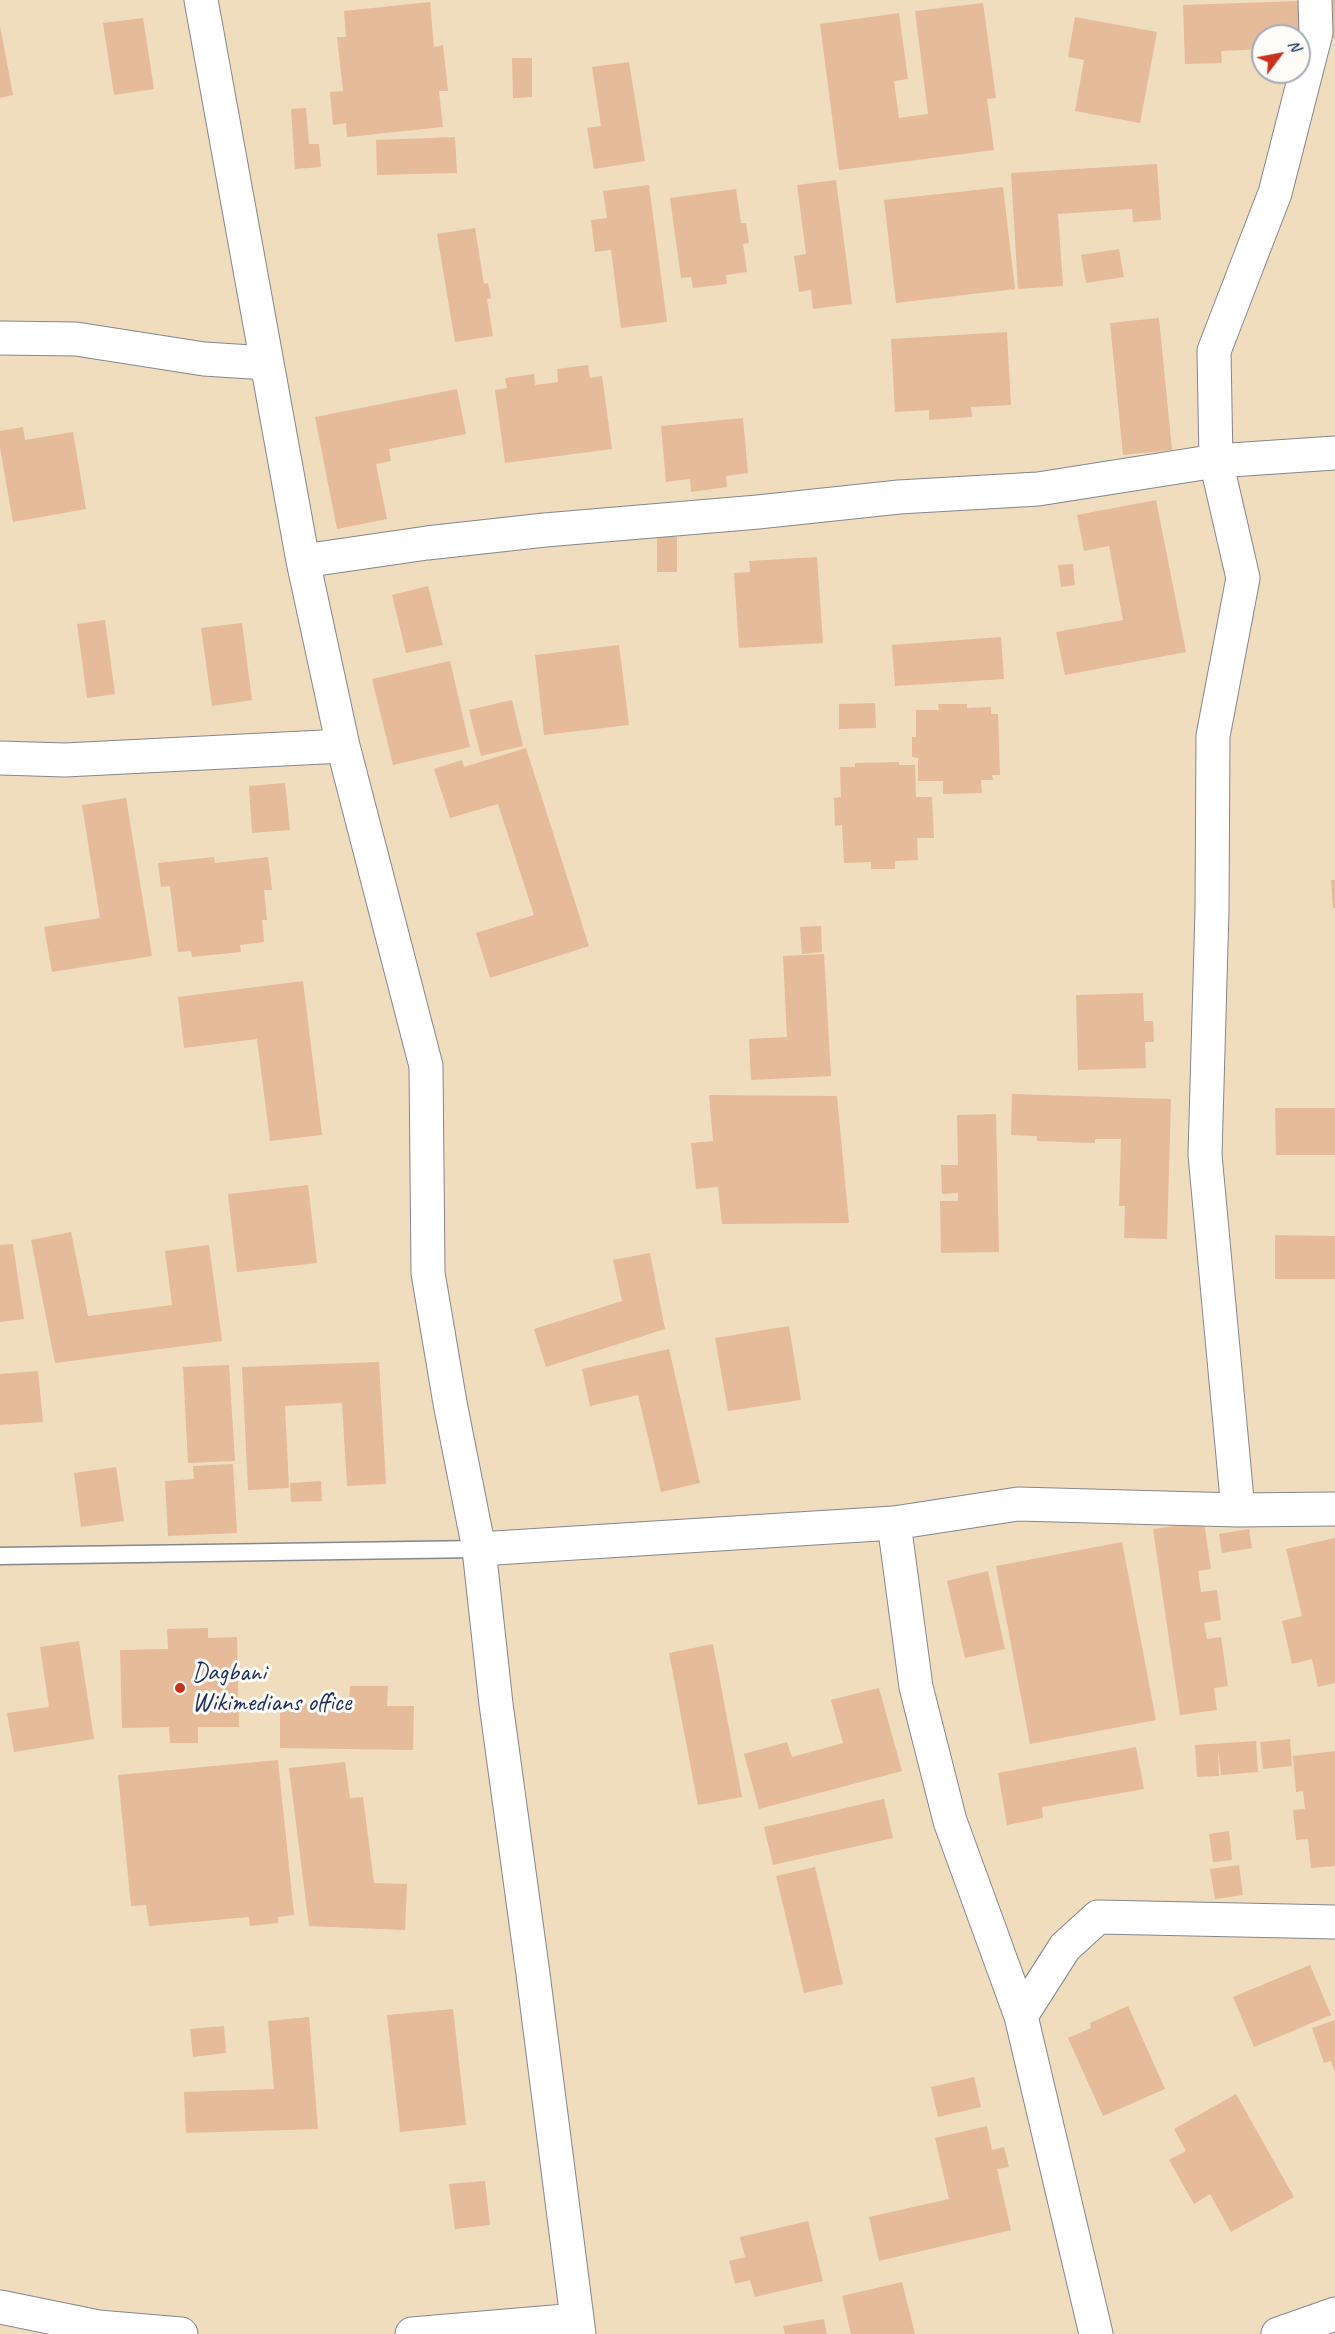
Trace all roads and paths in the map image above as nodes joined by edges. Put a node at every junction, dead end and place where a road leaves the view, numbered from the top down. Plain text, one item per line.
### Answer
1 (201, 0) edge
2 (1315, 0) edge
3 (0, 338) edge
4 (267, 363) junction
5 (1335, 453) edge
6 (1216, 461) junction
7 (303, 561) junction
8 (342, 746) junction
9 (0, 758) edge
10 (1238, 1509) junction
11 (1335, 1509) edge
12 (894, 1523) junction
13 (479, 1549) junction
14 (0, 1556) edge
15 (1335, 1922) edge
16 (1021, 2016) junction
17 (0, 2307) edge
18 (1335, 2314) edge
19 (578, 2327) edge
20 (181, 2334) edge
21 (412, 2334) edge
22 (1096, 2334) edge
23 (1278, 2334) edge

1 - 4 street
2 - 6 street
3 - 4 street
4 - 7 street
5 - 6 street
6 - 7 street
6 - 10 street
7 - 8 street
8 - 9 street
8 - 13 street
10 - 11 street
10 - 12 street
12 - 13 street
12 - 16 street
13 - 14 lane
13 - 19 street
15 - 16 street
16 - 22 street
17 - 20 street
18 - 23 street
19 - 21 street

